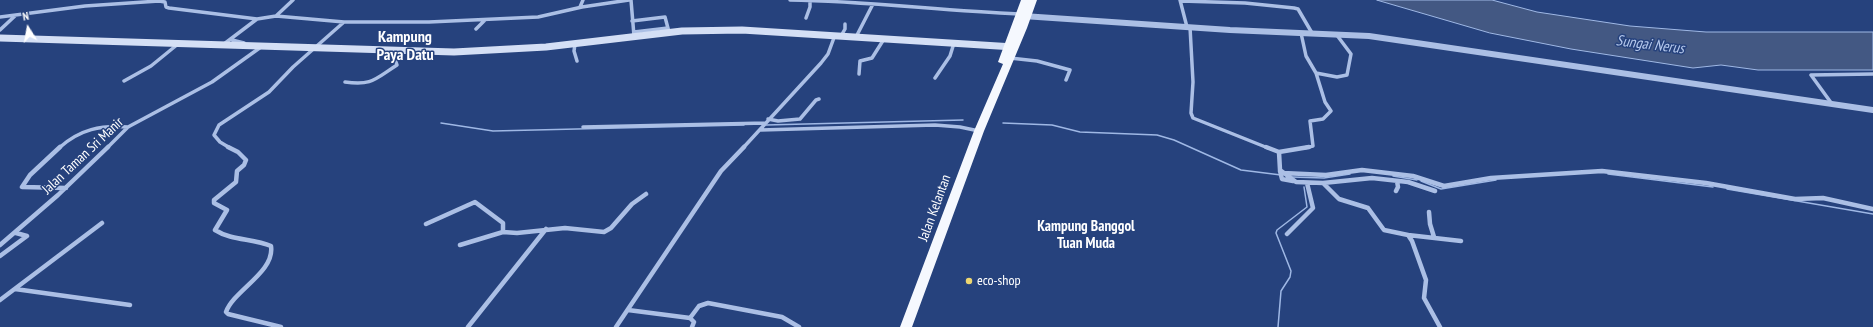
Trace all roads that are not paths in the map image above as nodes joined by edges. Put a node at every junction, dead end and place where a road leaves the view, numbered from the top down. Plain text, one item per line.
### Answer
1 (293, 0) edge
2 (582, 0) edge
3 (630, 0) edge
4 (790, 0) edge
5 (833, 0) edge
6 (1025, 0) edge
7 (1033, 0) edge
8 (1180, 0) edge
9 (810, 1) junction
10 (872, 2) edge
11 (580, 7) junction
12 (16, 14) junction
13 (1025, 14) junction
14 (276, 16) junction
15 (0, 17) edge
16 (806, 18) dead end
17 (257, 19) junction
18 (484, 20) junction
19 (632, 21) junction
20 (344, 22) junction
21 (845, 24) dead end
22 (1189, 27) junction
23 (476, 29) dead end
24 (0, 30) edge
25 (668, 30) junction
26 (1301, 33) junction
27 (1312, 33) junction
28 (634, 34) junction
29 (1336, 34) junction
30 (838, 36) junction
31 (856, 37) junction
32 (0, 38) edge
33 (232, 38) junction
34 (884, 39) junction
35 (178, 43) junction
36 (575, 43) junction
37 (954, 43) junction
38 (223, 44) junction
39 (248, 45) junction
40 (262, 46) junction
41 (1011, 47) junction
42 (317, 48) junction
43 (398, 50) junction
44 (1010, 58) junction
45 (577, 61) dead end
46 (1316, 73) junction
47 (859, 74) dead end
48 (1873, 74) edge
49 (935, 78) dead end
50 (1066, 80) dead end
51 (124, 81) dead end
52 (345, 82) dead end
53 (819, 98) dead end
54 (991, 100) junction
55 (1832, 104) junction
56 (1873, 110) edge
57 (764, 125) junction
58 (128, 127) junction
59 (582, 127) dead end
60 (979, 131) junction
61 (1279, 152) junction
62 (1282, 174) junction
63 (1397, 181) junction
64 (1296, 182) junction
65 (1307, 183) junction
66 (1322, 183) junction
67 (66, 188) junction
68 (1396, 191) dead end
69 (1435, 191) dead end
70 (646, 194) dead end
71 (1873, 209) edge
72 (1429, 212) dead end
73 (102, 223) dead end
74 (426, 224) dead end
75 (546, 229) junction
76 (503, 232) junction
77 (16, 233) junction
78 (1287, 234) dead end
79 (1408, 235) junction
80 (1434, 237) junction
81 (1461, 241) dead end
82 (0, 244) edge
83 (460, 245) dead end
84 (0, 256) edge
85 (15, 289) junction
86 (0, 300) edge
87 (130, 305) dead end
88 (628, 310) junction
89 (690, 318) junction
90 (281, 327) edge
91 (468, 327) edge
92 (616, 327) edge
93 (692, 327) edge
94 (799, 327) edge
95 (906, 327) edge
96 (1440, 327) edge

1 - 14 street
2 - 11 street
3 - 11 street
3 - 19 street
4 - 9 street
5 - 9 street
5 - 10 street
6 - 13 highway, Jalan Kelantan
7 - 13 highway, Jalan Kelantan
8 - 22 street
8 - 27 street
9 - 16 street
10 - 13 street
10 - 31 street
11 - 18 street
12 - 15 street
12 - 17 street
12 - 24 street
13 - 22 street
13 - 41 highway, Jalan Kelantan
14 - 17 street
14 - 20 street
17 - 33 street
18 - 20 street
18 - 23 street
19 - 25 street
19 - 28 street
20 - 42 street
21 - 30 street
22 - 26 street
22 - 61 street
25 - 28 main road
25 - 30 main road
26 - 27 street
26 - 46 street
27 - 29 street
28 - 36 main road
29 - 46 street
29 - 55 street
30 - 31 main road
30 - 57 street
31 - 34 main road
32 - 35 main road
33 - 38 street
33 - 39 street
34 - 37 main road
34 - 47 street
35 - 38 main road
35 - 51 street
36 - 43 main road
36 - 45 street
37 - 41 main road
37 - 49 street
38 - 39 main road
39 - 40 main road
40 - 42 main road
40 - 58 street, Jalan Taman Sri Manir
41 - 44 highway, Jalan Kelantan
41 - 54 highway, Jalan Kelantan
42 - 43 main road
42 - 90 street
43 - 52 street
44 - 50 street
44 - 54 highway, Jalan Kelantan
46 - 61 street
48 - 55 street
53 - 57 street
54 - 60 highway, Jalan Kelantan
55 - 56 street
57 - 59 street
57 - 60 street
57 - 88 street
58 - 67 street, Jalan Taman Sri Manir
58 - 67 street
60 - 95 highway, Jalan Kelantan
61 - 62 street
62 - 64 street
62 - 64 street
62 - 71 street
63 - 66 street
63 - 68 street
63 - 69 street
64 - 65 street
65 - 66 street
65 - 78 street
66 - 79 street
67 - 77 street, Jalan Taman Sri Manir
70 - 75 street
72 - 80 street
73 - 85 street
74 - 76 street
75 - 76 street
75 - 91 street
76 - 83 street
77 - 82 street, Jalan Taman Sri Manir
77 - 84 street
79 - 80 street
79 - 96 street
80 - 81 street
85 - 86 street
85 - 87 street
88 - 89 street
88 - 92 street
89 - 93 street
89 - 94 street

